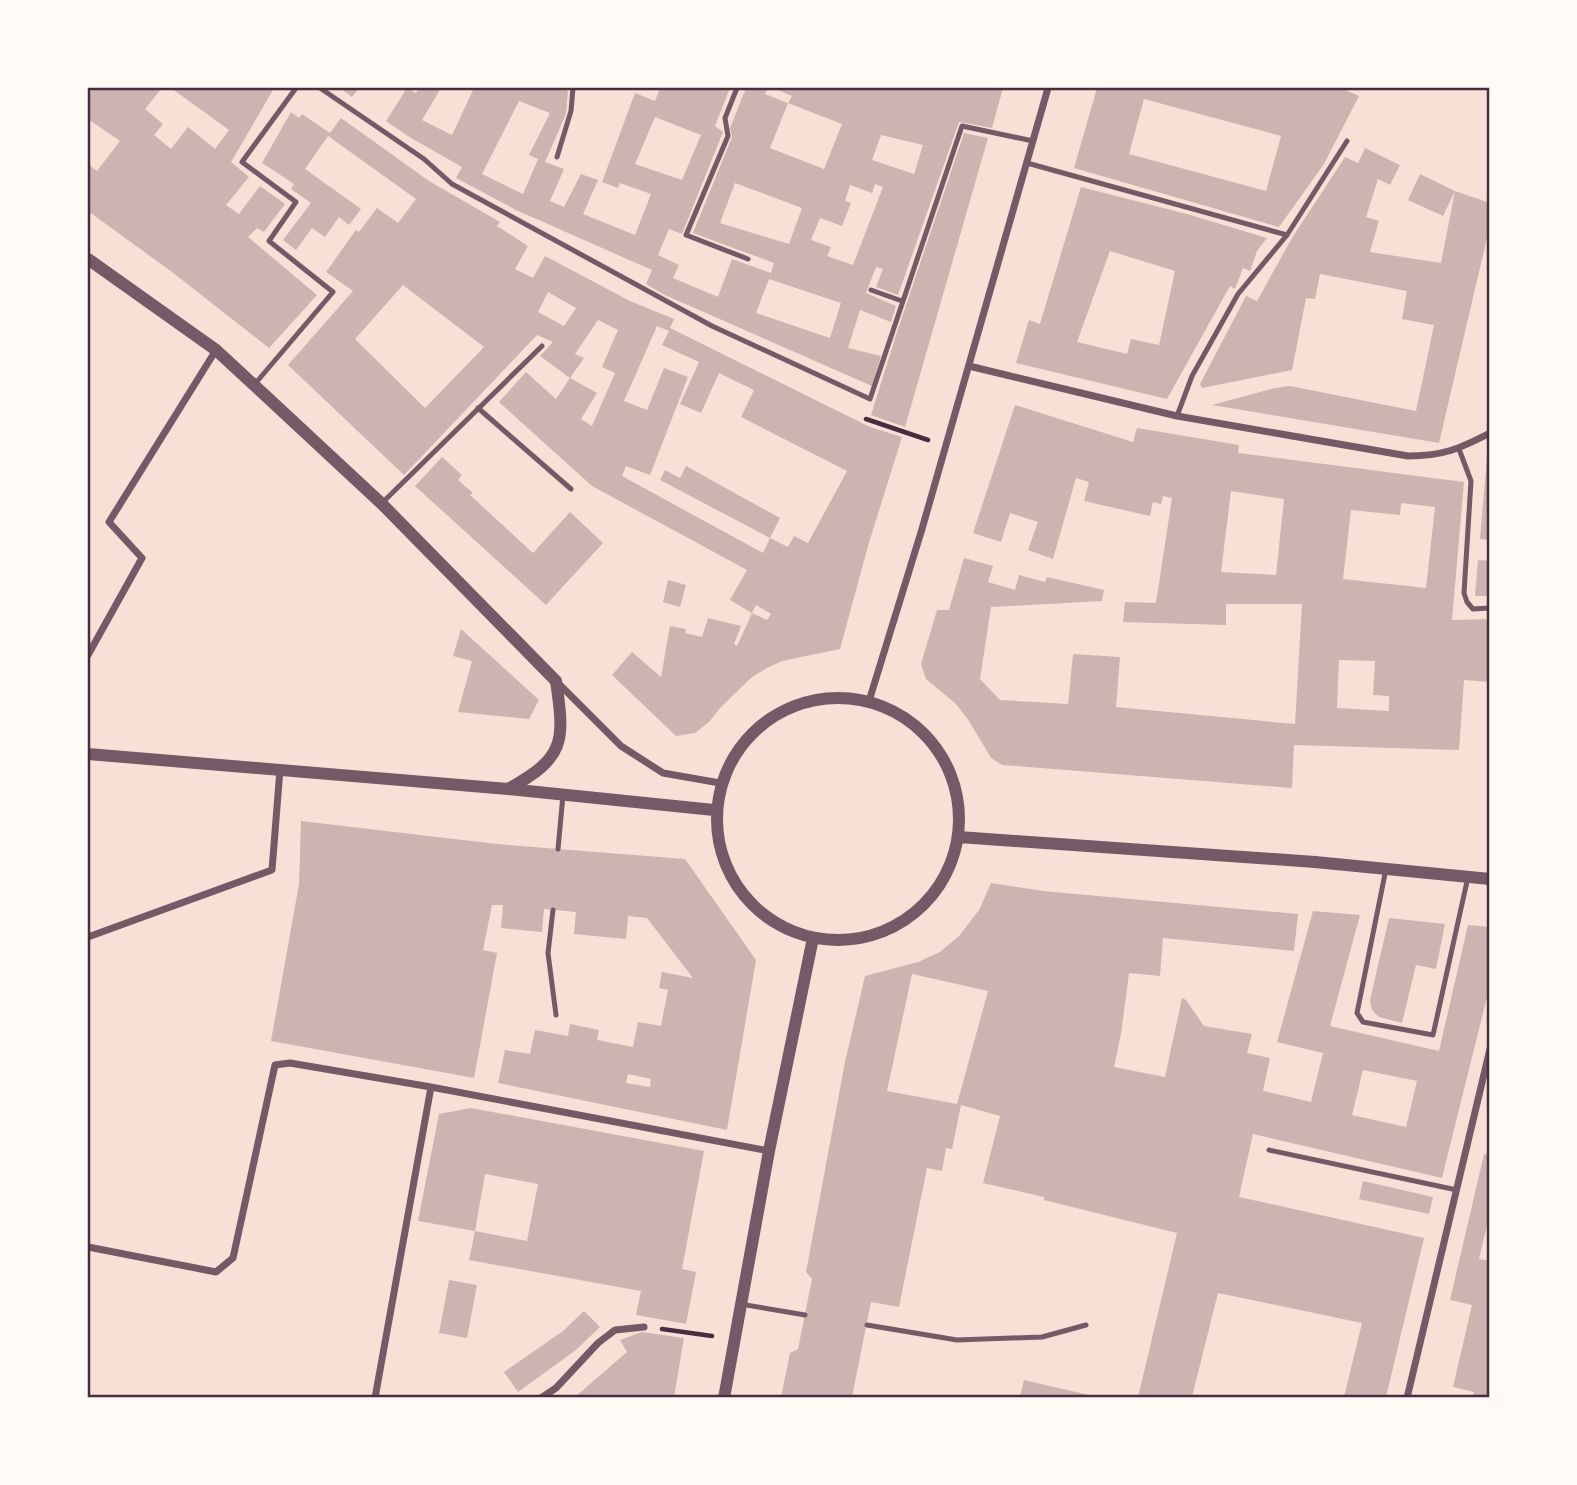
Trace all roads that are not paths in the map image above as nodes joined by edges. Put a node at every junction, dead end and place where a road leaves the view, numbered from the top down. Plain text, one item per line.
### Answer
1 (296, 88) edge
2 (320, 88) edge
3 (573, 88) edge
4 (737, 88) edge
5 (1048, 88) edge
6 (1033, 141) junction
7 (1347, 141) dead end
8 (557, 157) dead end
9 (1027, 163) junction
10 (1287, 235) junction
11 (88, 259) edge
12 (748, 259) dead end
13 (871, 290) dead end
14 (902, 301) junction
15 (542, 346) dead end
16 (216, 351) junction
17 (969, 366) junction
18 (254, 384) junction
19 (478, 408) junction
20 (1177, 416) junction
21 (1489, 433) edge
22 (1460, 449) junction
23 (571, 489) dead end
24 (382, 504) junction
25 (1489, 608) edge
26 (88, 655) edge
27 (556, 681) junction
28 (869, 701) junction
29 (88, 754) edge
30 (280, 769) junction
31 (720, 783) junction
32 (508, 789) junction
33 (564, 795) junction
34 (714, 810) junction
35 (959, 837) junction
36 (558, 849) dead end
37 (1386, 869) junction
38 (1468, 877) junction
39 (1489, 879) edge
40 (553, 910) dead end
41 (88, 937) edge
42 (813, 938) junction
43 (556, 1015) dead end
44 (1489, 1049) edge
45 (430, 1087) junction
46 (1269, 1150) dead end
47 (769, 1151) junction
48 (1457, 1190) junction
49 (88, 1247) edge
50 (740, 1304) junction
51 (805, 1315) dead end
52 (866, 1325) dead end
53 (1086, 1325) dead end
54 (644, 1327) road end
55 (375, 1398) edge
56 (541, 1398) edge
57 (724, 1398) edge
58 (1407, 1398) edge

1 - 18 lane
2 - 14 lane
3 - 8 lane
4 - 12 lane
5 - 6 street
6 - 9 street
6 - 14 lane
7 - 10 lane
9 - 10 lane
9 - 17 street
10 - 20 lane
11 - 16 street
13 - 14 lane
15 - 19 lane
16 - 18 street
16 - 26 street
17 - 20 street
17 - 28 street
18 - 24 street
19 - 23 lane
19 - 24 lane
20 - 22 street
21 - 22 street
22 - 25 lane
24 - 27 street
27 - 31 street
27 - 32 street
28 - 31 street
28 - 35 street
29 - 30 street
30 - 32 street
30 - 41 street
31 - 34 street
32 - 33 street
33 - 34 street
33 - 36 lane
34 - 42 street
35 - 37 street
35 - 42 street
37 - 38 street
37 - 38 lane
38 - 39 street
40 - 43 lane
42 - 47 street
44 - 48 street
45 - 47 street
45 - 49 street
45 - 55 street
46 - 48 lane
47 - 50 street
48 - 58 street
50 - 51 lane
50 - 57 street
52 - 53 lane
54 - 56 street

